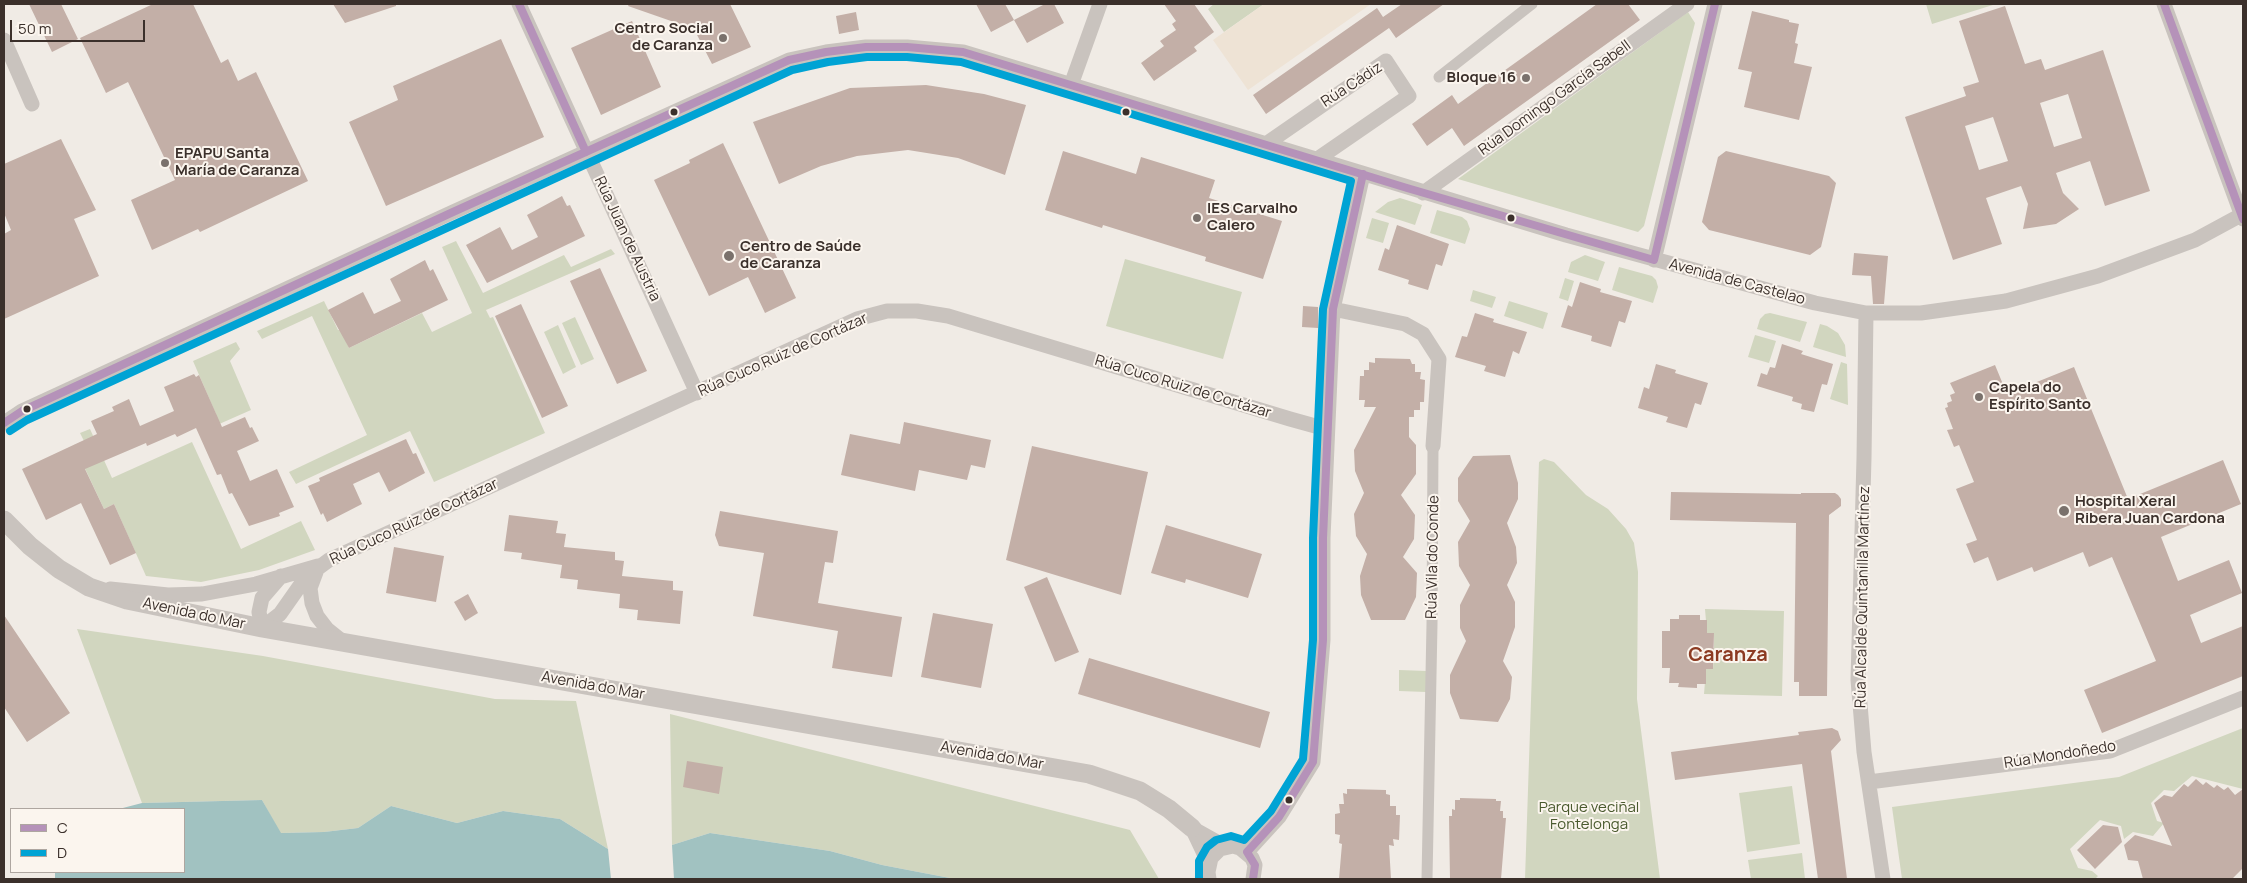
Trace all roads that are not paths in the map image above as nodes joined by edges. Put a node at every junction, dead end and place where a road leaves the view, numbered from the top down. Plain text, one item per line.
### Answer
1 (519, 4) edge
2 (1100, 4) edge
3 (1532, 4) edge
4 (1687, 4) edge
5 (1715, 4) edge
6 (2164, 4) edge
7 (4, 40) edge
8 (1440, 77) dead end
9 (1071, 85) junction
10 (32, 104) dead end
11 (1266, 144) junction
12 (586, 152) junction
13 (1316, 160) junction
14 (1364, 174) junction
15 (1423, 192) junction
16 (2243, 216) edge
17 (1654, 260) junction
18 (1333, 309) junction
19 (1866, 313) junction
20 (697, 393) junction
21 (4, 423) edge
22 (1326, 429) junction
23 (1433, 446) joint
24 (4, 520) edge
25 (319, 566) junction
26 (281, 576) junction
27 (89, 587) junction
28 (262, 628) junction
29 (342, 641) junction
30 (2243, 698) edge
31 (1869, 782) junction
32 (1192, 828) junction
33 (1226, 847) junction
34 (1247, 852) junction
35 (1208, 864) junction
36 (1209, 879) edge
37 (1253, 879) edge
38 (1427, 879) edge
39 (1883, 879) edge

1 - 12 street, Rúa Juan de Austria
2 - 9 street
3 - 8 street
4 - 15 street, Rúa Domingo García Sabell
5 - 17 street
6 - 16 street
7 - 10 street
9 - 11 street, Avenida de Castelao
9 - 12 street, Avenida de Castelao
11 - 13 street, Avenida de Castelao
11 - 13 street, Rúa Cádiz
12 - 20 street, Rúa Juan de Austria
12 - 21 street, Avenida de Castelao
13 - 14 street, Avenida de Castelao
14 - 15 street, Avenida de Castelao
14 - 18 street
15 - 17 street, Avenida de Castelao
16 - 19 street, Avenida de Castelao
17 - 19 street, Avenida de Castelao
18 - 22 street
18 - 23 street, Rúa Vila do Conde
19 - 31 street, Rúa Alcalde Quintanilla Martínez
20 - 22 street, Rúa Cuco Ruiz de Cortázar
20 - 25 street, Rúa Cuco Ruiz de Cortázar
22 - 34 street
23 - 38 street, Rúa Vila do Conde
24 - 27 street, Avenida do Mar
25 - 26 street
25 - 28 street
25 - 29 street
26 - 27 street
26 - 28 street
27 - 28 street, Avenida do Mar
28 - 29 street, Avenida do Mar
29 - 32 street, Avenida do Mar
30 - 31 street, Rúa Mondoñedo
31 - 39 street, Rúa Alcalde Quintanilla Martínez
32 - 33 street, Avenida do Mar
32 - 35 street, Avenida do Mar
33 - 34 street, Avenida do Mar
33 - 35 street
34 - 37 street
35 - 36 street

